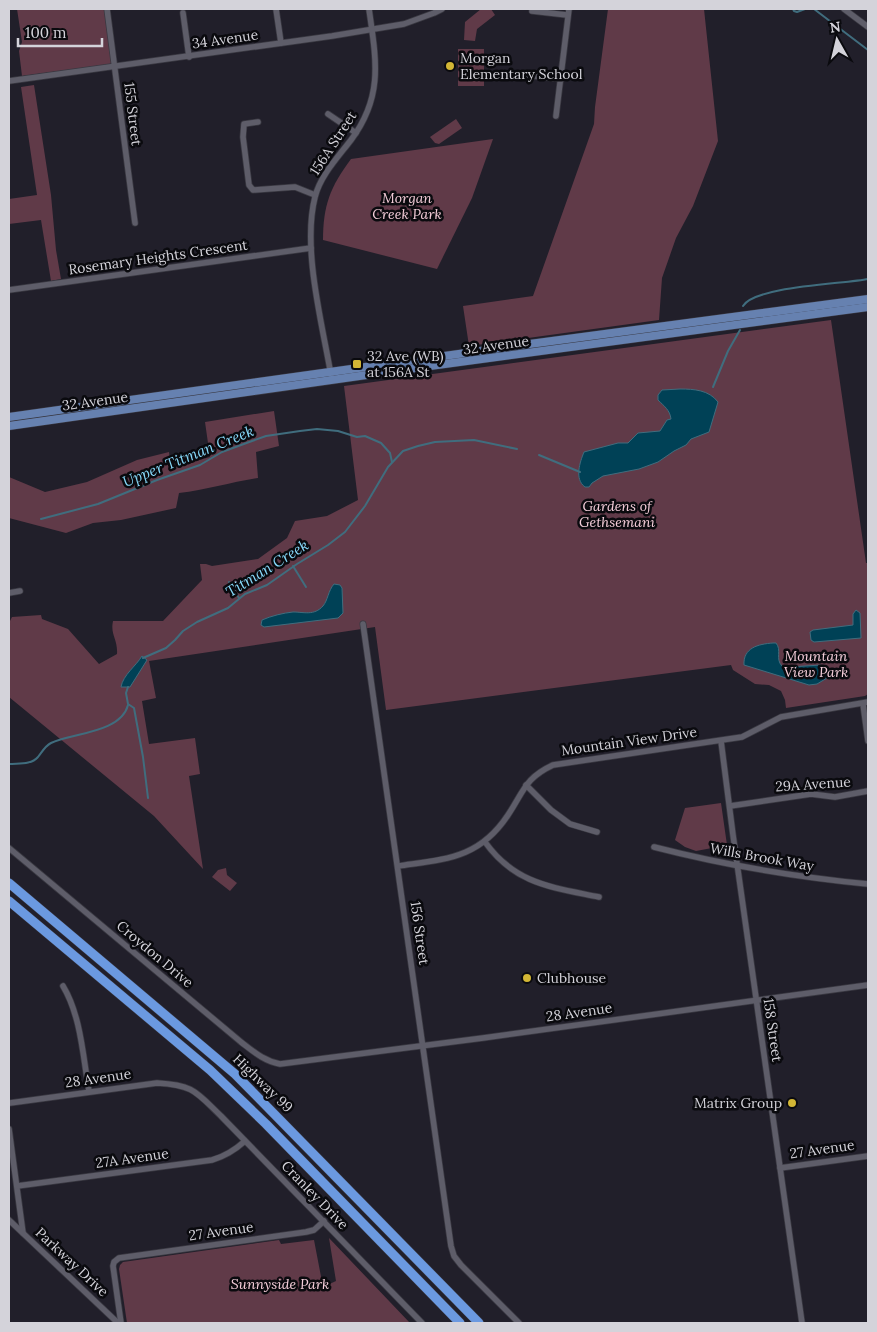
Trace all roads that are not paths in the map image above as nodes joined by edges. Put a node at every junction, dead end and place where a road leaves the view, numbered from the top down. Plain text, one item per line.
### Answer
1 (107, 9) edge
2 (276, 9) edge
3 (370, 9) edge
4 (442, 9) edge
5 (844, 9) edge
6 (532, 11) dead end
7 (568, 12) edge
8 (182, 13) dead end
9 (868, 26) edge
10 (372, 30) junction
11 (281, 43) junction
12 (189, 57) junction
13 (115, 66) junction
14 (525, 75) dead end
15 (561, 79) junction
16 (9, 81) edge
17 (328, 114) dead end
18 (556, 116) dead end
19 (258, 122) dead end
20 (356, 134) junction
21 (315, 195) junction
22 (135, 223) dead end
23 (311, 248) junction
24 (9, 290) edge
25 (868, 299) edge
26 (868, 307) edge
27 (331, 376) junction
28 (164, 396) junction
29 (125, 409) junction
30 (9, 417) edge
31 (9, 426) edge
32 (20, 591) dead end
33 (9, 594) edge
34 (363, 624) dead end
35 (866, 703) edge
36 (721, 741) junction
37 (868, 741) edge
38 (526, 785) junction
39 (868, 792) edge
40 (730, 806) junction
41 (597, 832) dead end
42 (485, 842) junction
43 (654, 847) dead end
44 (9, 848) edge
45 (737, 864) junction
46 (398, 866) junction
47 (9, 883) edge
48 (868, 884) edge
49 (599, 897) dead end
50 (9, 901) edge
51 (868, 984) edge
52 (63, 986) dead end
53 (756, 1000) junction
54 (423, 1046) junction
55 (294, 1064) joint
56 (189, 1088) joint
57 (89, 1091) junction
58 (9, 1103) edge
59 (9, 1129) edge
60 (245, 1141) junction
61 (868, 1156) edge
62 (780, 1168) junction
63 (17, 1186) junction
64 (9, 1220) edge
65 (324, 1222) junction
66 (23, 1233) junction
67 (120, 1323) edge
68 (422, 1323) edge
69 (460, 1323) edge
70 (478, 1323) edge
71 (519, 1323) edge
72 (802, 1323) edge

1 - 13 street, 155 Street
2 - 11 street
3 - 10 street, 156A Street
4 - 10 street, 34 Avenue
5 - 9 street
6 - 7 street
7 - 15 street
8 - 12 street
10 - 11 street, 34 Avenue
10 - 20 street, 156A Street
11 - 12 street, 34 Avenue
12 - 13 street, 34 Avenue
13 - 16 street, 34 Avenue
13 - 22 street, 155 Street
14 - 15 street
15 - 18 street
17 - 20 street
19 - 21 street
20 - 21 street, 156A Street
21 - 23 street, 156A Street
23 - 24 street, Rosemary Heights Crescent
23 - 27 street, 156A Street
25 - 27 main road, 32 Avenue
26 - 27 main road, 32 Avenue
27 - 28 main road, 32 Avenue
27 - 29 main road, 32 Avenue
28 - 29 main road
28 - 30 main road, 32 Avenue
29 - 31 main road, 32 Avenue
32 - 33 street
34 - 46 street, 156 Street
35 - 36 street, Mountain View Drive
35 - 37 street
36 - 38 street, Mountain View Drive
36 - 40 street, 158 Street
38 - 41 street
38 - 42 street, Mountain View Drive
39 - 40 street, 29A Avenue
40 - 45 street, 158 Street
42 - 46 street, Mountain View Drive
42 - 49 street
43 - 45 street, Wills Brook Way
44 - 55 street, Croydon Drive
45 - 48 street, Wills Brook Way
45 - 53 street, 158 Street
46 - 54 street, 156 Street
47 - 70 highway, Highway 99
50 - 69 highway, Highway 99
51 - 53 street, 28 Avenue
52 - 57 street
53 - 54 street, 28 Avenue
53 - 62 street, 158 Street
54 - 55 street, 28 Avenue
54 - 71 street, 156 Street
56 - 57 street, 28 Avenue
56 - 60 street, Cranley Drive
57 - 58 street, 28 Avenue
59 - 63 street
60 - 63 street, 27A Avenue
60 - 65 street, Cranley Drive
61 - 62 street, 27 Avenue
62 - 72 street, 158 Street
63 - 66 street
64 - 66 street, Parkway Drive
65 - 67 street, 27 Avenue
65 - 68 street, Cranley Drive
66 - 67 street, Parkway Drive

